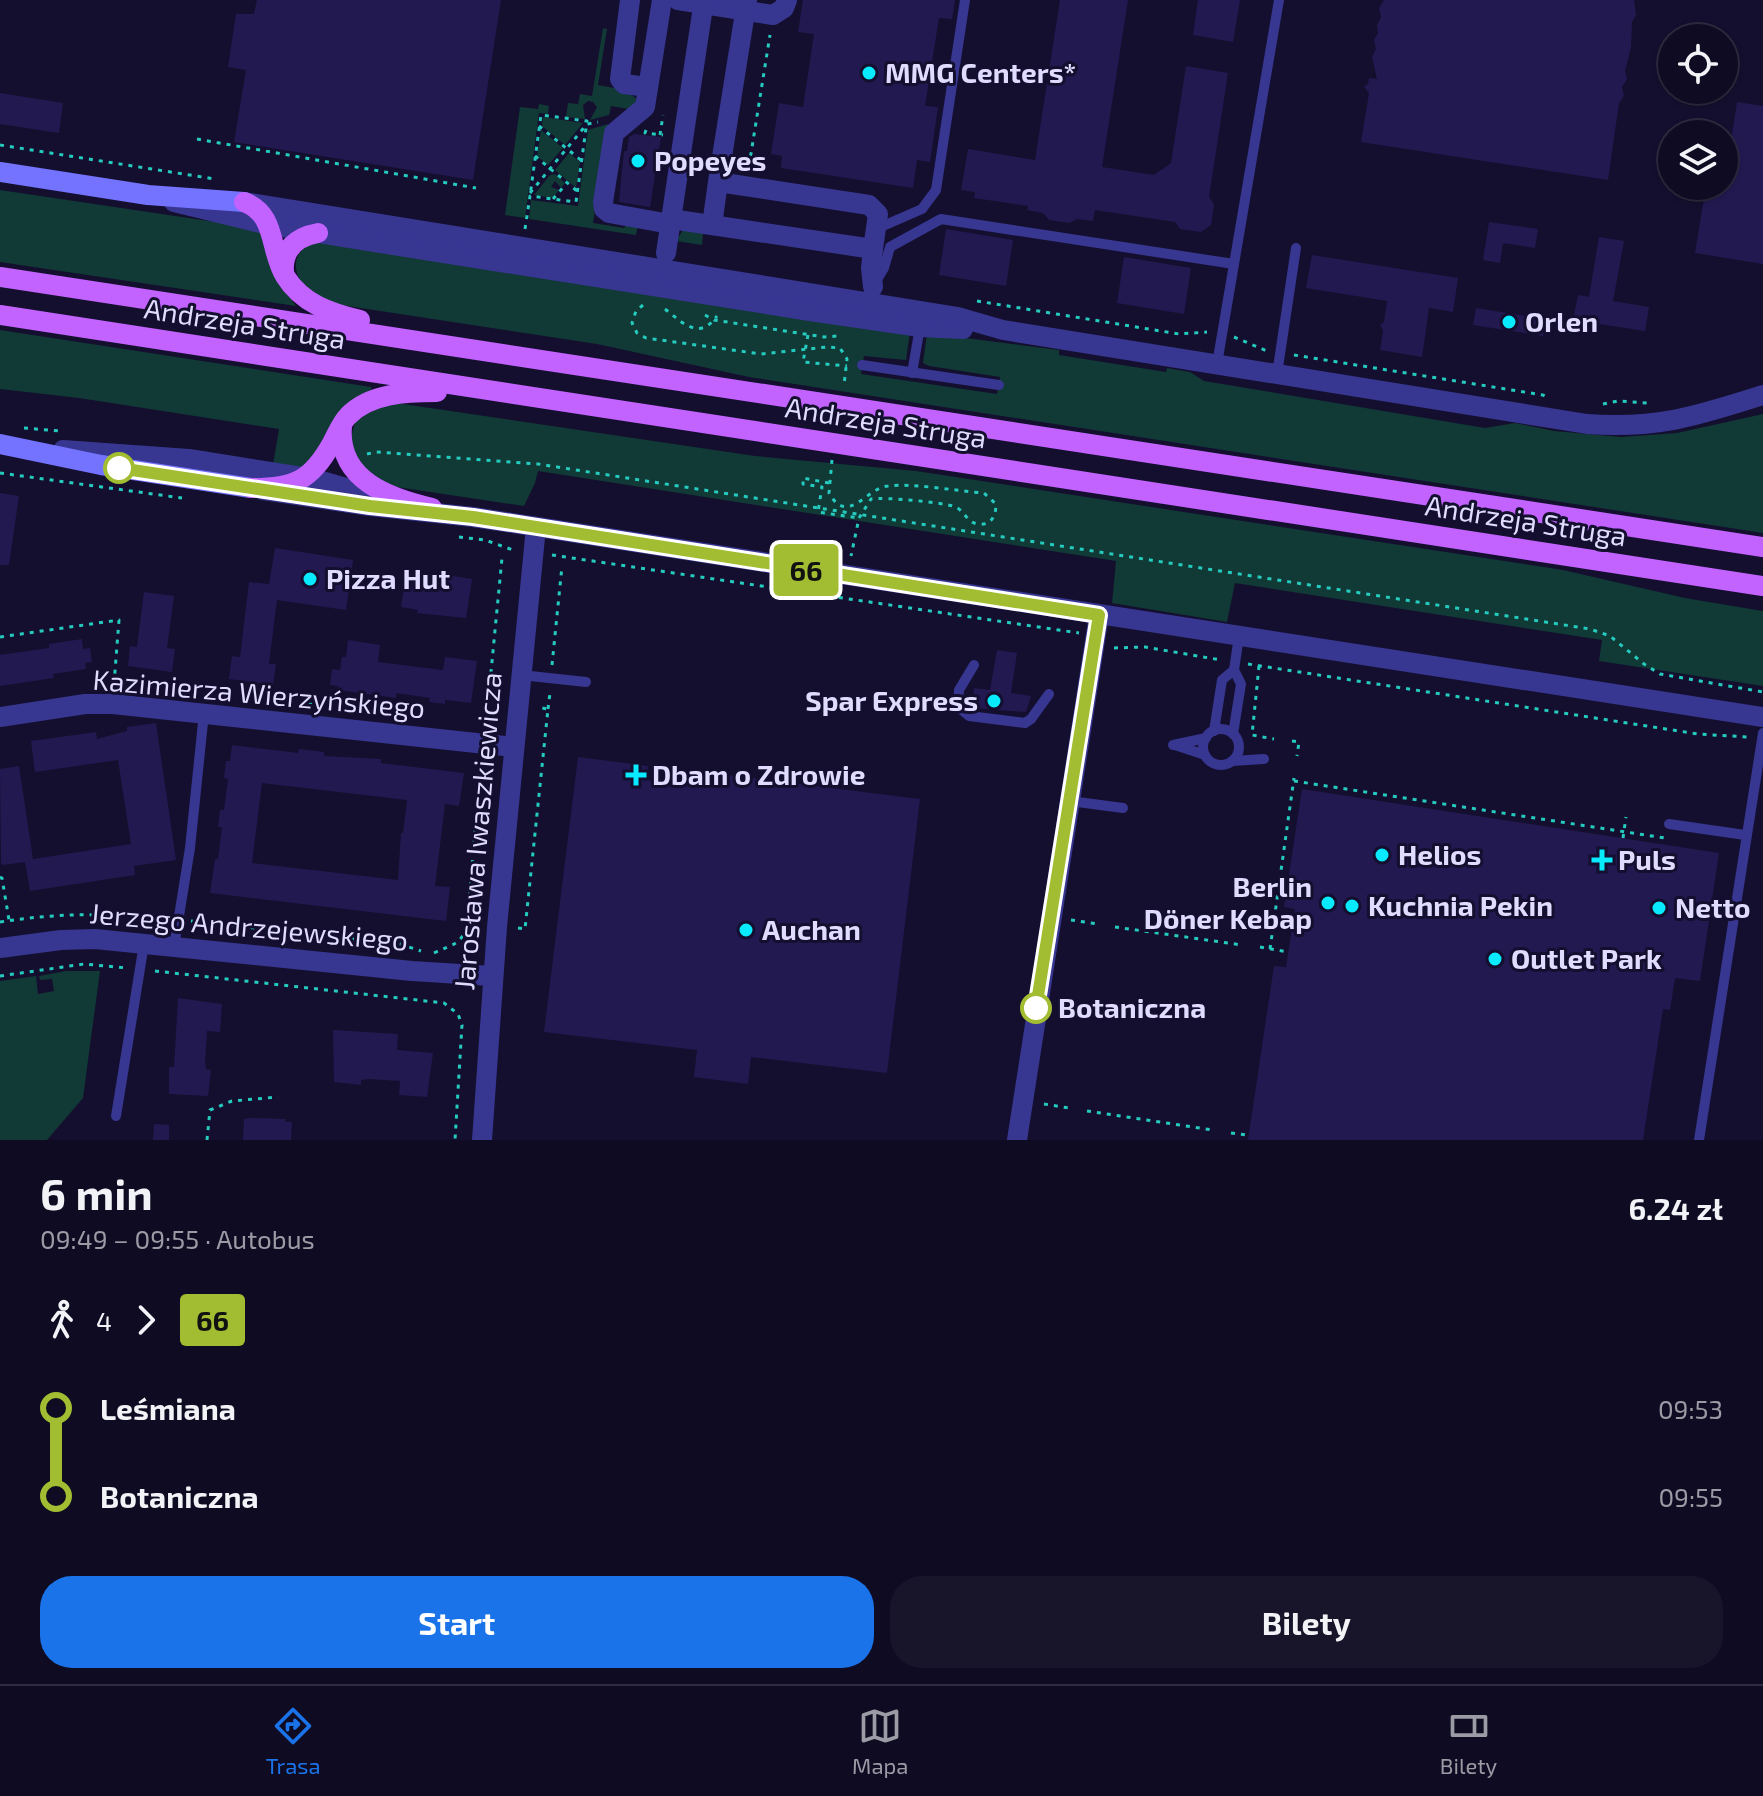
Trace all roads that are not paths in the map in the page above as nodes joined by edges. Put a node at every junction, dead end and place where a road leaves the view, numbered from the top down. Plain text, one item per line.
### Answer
1 (630, 0) edge
2 (662, 0) edge
3 (678, 0) edge
4 (787, 0) edge
5 (965, 0) edge
6 (1279, 0) edge
7 (704, 2) edge
8 (746, 5) edge
9 (646, 97) junction
10 (0, 172) edge
11 (724, 183) junction
12 (148, 195) junction
13 (244, 202) junction
14 (670, 221) junction
15 (269, 225) junction
16 (712, 225) junction
17 (318, 233) junction
18 (874, 239) junction
19 (1296, 248) dead end
20 (1234, 264) junction
21 (285, 276) junction
22 (0, 277) edge
23 (662, 278) junction
24 (871, 303) junction
25 (0, 315) edge
26 (920, 327) junction
27 (1003, 330) junction
28 (548, 360) junction
29 (1217, 364) junction
30 (862, 365) dead end
31 (912, 373) junction
32 (1277, 374) junction
33 (999, 385) dead end
34 (1763, 395) edge
35 (576, 404) junction
36 (342, 424) junction
37 (2, 444) edge
38 (307, 478) junction
39 (251, 488) junction
40 (432, 508) junction
41 (473, 517) junction
42 (536, 527) junction
43 (1763, 547) edge
44 (1763, 586) edge
45 (1099, 615) junction
46 (1239, 636) junction
47 (974, 665) dead end
48 (1234, 666) junction
49 (521, 675) junction
50 (586, 682) dead end
51 (1049, 694) dead end
52 (204, 713) junction
53 (0, 717) edge
54 (1763, 717) edge
55 (1763, 733) edge
56 (1210, 734) junction
57 (1233, 734) junction
58 (1762, 739) edge
59 (1239, 746) junction
60 (514, 747) junction
61 (1205, 755) junction
62 (1232, 761) junction
63 (1070, 801) junction
64 (1123, 808) dead end
65 (1669, 824) dead end
66 (1745, 835) junction
67 (144, 944) junction
68 (174, 947) junction
69 (0, 948) edge
70 (492, 976) junction
71 (116, 1116) dead end
72 (482, 1140) edge
73 (1017, 1140) edge
74 (1699, 1140) edge

1 - 9 street
2 - 9 street
3 - 7 street
4 - 8 street
5 - 18 lane
6 - 20 lane
7 - 8 street
7 - 14 street
8 - 11 street
9 - 14 street
10 - 12 street
11 - 16 street
11 - 18 street
12 - 13 street
12 - 15 street
13 - 15 main road
13 - 23 street
14 - 16 street
14 - 23 street
15 - 17 street
15 - 21 main road
16 - 18 street
17 - 21 main road
17 - 23 street
18 - 24 street
19 - 32 lane
20 - 24 lane
20 - 29 lane
21 - 28 main road
22 - 28 main road, Andrzeja Struga
23 - 24 street
24 - 26 street
24 - 27 street
25 - 35 main road, Andrzeja Struga
26 - 27 street
26 - 31 lane
27 - 29 street
28 - 43 main road, Andrzeja Struga
29 - 32 street
30 - 31 lane
31 - 33 lane
32 - 34 street
35 - 36 main road
35 - 44 main road, Andrzeja Struga
36 - 38 main road
36 - 40 main road
37 - 38 street
37 - 39 street
38 - 39 main road
38 - 40 street
39 - 41 street
40 - 41 street
41 - 42 street
42 - 45 street
42 - 49 street, Jarosława Iwaszkiewicza
45 - 46 street
45 - 63 street
46 - 48 lane
46 - 54 street
47 - 51 lane
48 - 56 lane
48 - 57 lane
49 - 50 lane
49 - 60 street, Jarosława Iwaszkiewicza
52 - 53 street, Kazimierza Wierzyńskiego
52 - 60 street, Kazimierza Wierzyńskiego
52 - 68 lane
55 - 58 lane
56 - 57 lane
56 - 61 lane
56 - 61 lane
57 - 59 lane
58 - 66 lane
59 - 62 lane
59 - 62 lane
60 - 70 street, Jarosława Iwaszkiewicza
61 - 62 lane
63 - 64 lane
63 - 73 street
65 - 66 lane
66 - 74 lane
67 - 68 street, Jerzego Andrzejewskiego
67 - 69 street, Jerzego Andrzejewskiego
67 - 71 lane
68 - 70 street, Jerzego Andrzejewskiego
70 - 72 street, Jarosława Iwaszkiewicza

